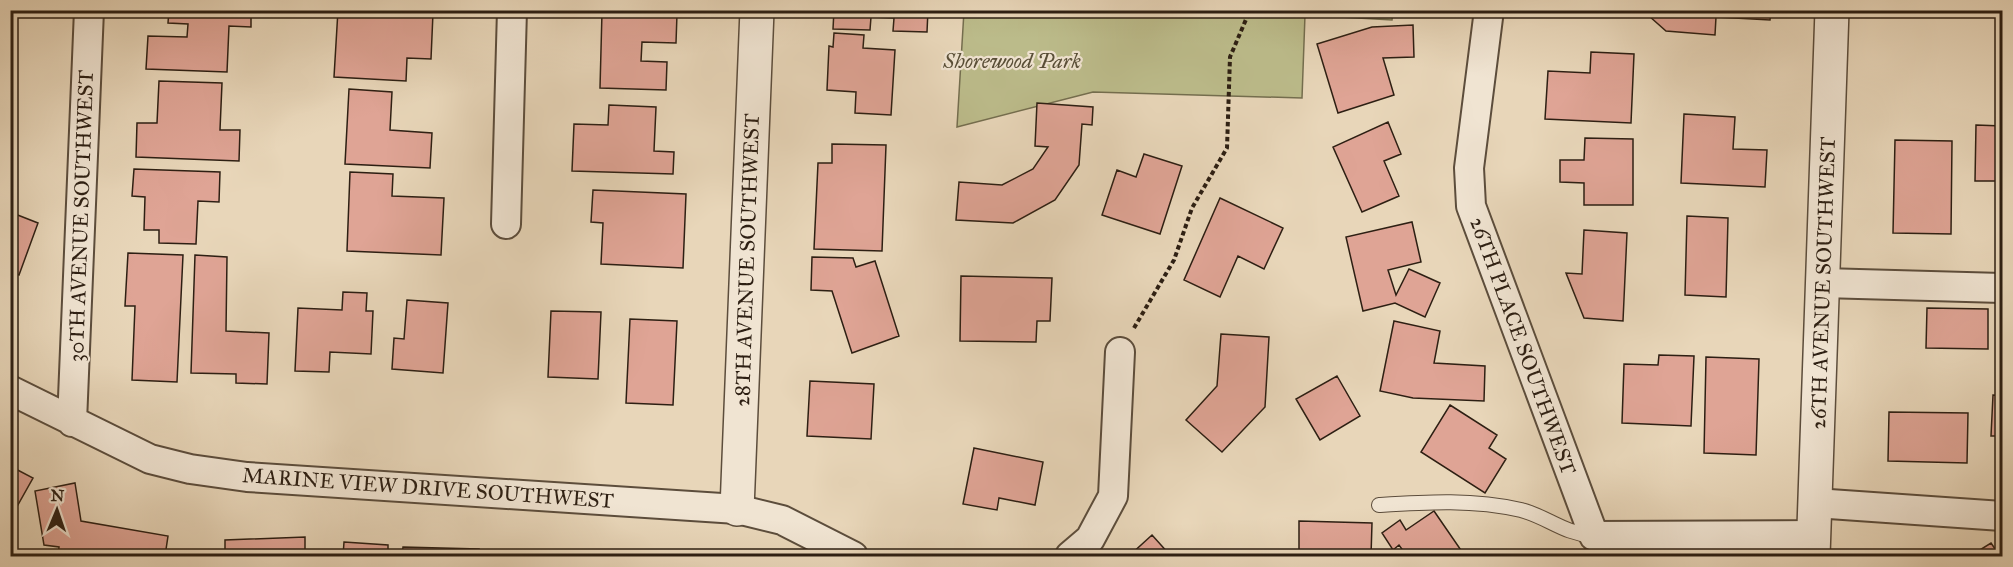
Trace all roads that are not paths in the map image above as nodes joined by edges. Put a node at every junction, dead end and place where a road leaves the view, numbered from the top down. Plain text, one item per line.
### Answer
1 (90, 10) edge
2 (512, 10) edge
3 (757, 10) edge
4 (1489, 10) edge
5 (1832, 10) edge
6 (506, 224) dead end
7 (1823, 283) junction
8 (2002, 288) edge
9 (1120, 352) road end
10 (10, 390) edge
11 (72, 422) junction
12 (1379, 505) dead end
13 (737, 509) junction
14 (2002, 516) edge
15 (1814, 532) edge
16 (1594, 536) junction
17 (853, 556) edge
18 (1070, 556) edge

1 - 11 street, 30TH AVENUE SOUTHWEST
2 - 6 street
3 - 13 street, 28TH AVENUE SOUTHWEST
4 - 16 street, 26TH PLACE SOUTHWEST
5 - 7 street, 26TH AVENUE SOUTHWEST
7 - 8 street
7 - 15 street, 26TH AVENUE SOUTHWEST
9 - 18 street
10 - 11 street, MARINE VIEW DRIVE SOUTHWEST
11 - 13 street, MARINE VIEW DRIVE SOUTHWEST
12 - 16 lane
13 - 17 street, MARINE VIEW DRIVE SOUTHWEST
14 - 15 street
15 - 16 street

